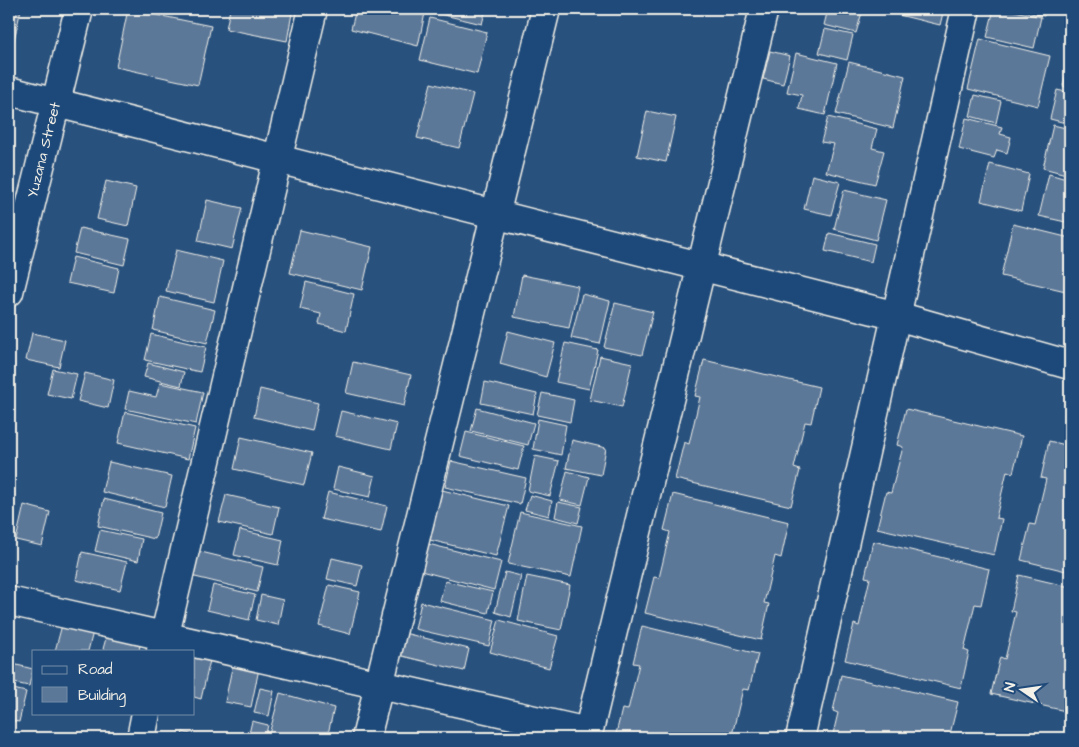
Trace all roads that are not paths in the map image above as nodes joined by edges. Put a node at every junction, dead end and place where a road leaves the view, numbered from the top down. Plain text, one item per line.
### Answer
1 (79, 9) edge
2 (313, 9) edge
3 (546, 9) edge
4 (764, 9) edge
5 (966, 9) edge
6 (9, 91) edge
7 (56, 102) junction
8 (278, 158) junction
9 (495, 213) junction
10 (702, 266) junction
11 (9, 292) edge
12 (897, 316) junction
13 (1070, 365) edge
14 (9, 601) edge
15 (163, 643) edge
16 (380, 685) junction
17 (146, 714) edge
18 (587, 735) edge
19 (140, 738) edge
20 (366, 738) edge
21 (800, 738) edge

1 - 7 street, Yuzana Street
2 - 8 street
3 - 9 street
4 - 10 street
5 - 12 street
6 - 7 street
7 - 8 street
7 - 11 street, Yuzana Street
8 - 9 street
8 - 15 street
9 - 10 street
9 - 16 street
10 - 12 street
10 - 18 street
12 - 13 street
12 - 21 street
14 - 15 street
15 - 16 street
16 - 18 street
16 - 20 street
17 - 19 street

